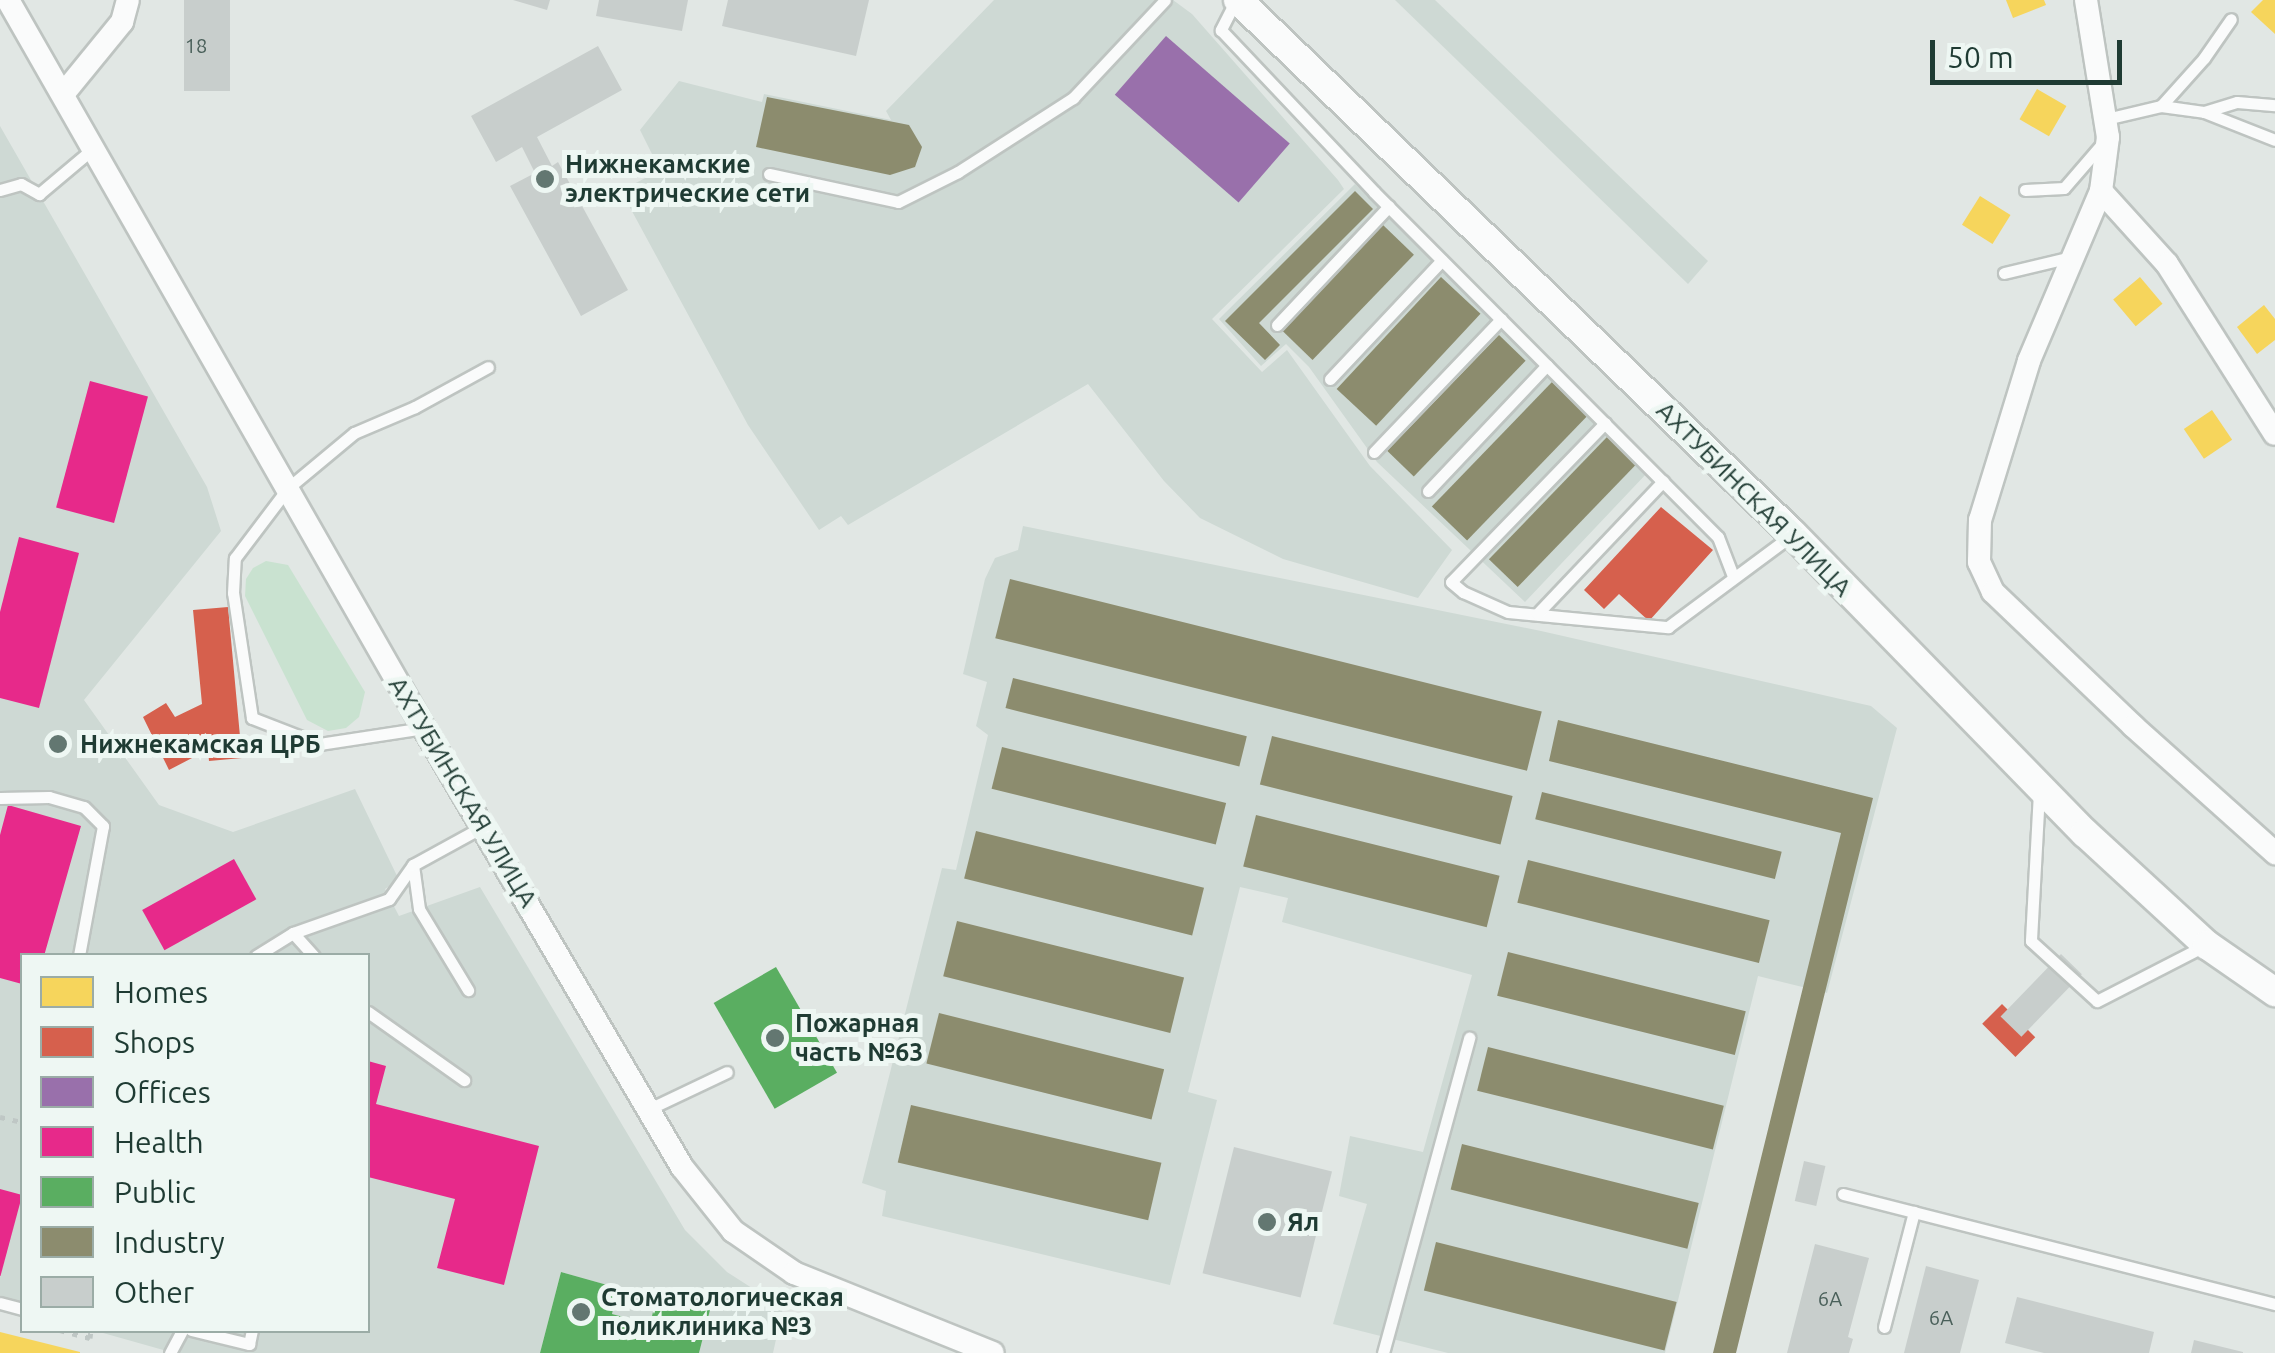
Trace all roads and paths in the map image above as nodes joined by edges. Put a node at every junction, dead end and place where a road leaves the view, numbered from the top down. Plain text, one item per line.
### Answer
1 (8, 0) edge
2 (128, 0) edge
3 (1165, 0) edge
4 (1237, 0) edge
5 (2088, 2) edge
6 (2231, 19) dead end
7 (64, 93) junction
8 (2275, 105) edge
9 (2161, 106) junction
10 (2204, 112) junction
11 (2107, 128) junction
12 (2275, 140) edge
13 (94, 147) junction
14 (770, 174) dead end
15 (0, 190) edge
16 (2026, 190) dead end
17 (2101, 191) junction
18 (1388, 206) junction
19 (2075, 256) junction
20 (1442, 260) junction
21 (2004, 273) dead end
22 (1501, 319) junction
23 (1277, 325) dead end
24 (1547, 365) junction
25 (488, 366) dead end
26 (1330, 379) dead end
27 (1605, 423) junction
28 (2275, 434) edge
29 (1374, 452) dead end
30 (1663, 481) junction
31 (288, 488) junction
32 (1428, 491) dead end
33 (1792, 534) junction
34 (1733, 576) junction
35 (1538, 614) junction
36 (424, 728) junction
37 (2040, 788) junction
38 (0, 798) edge
39 (484, 826) junction
40 (2275, 853) edge
41 (413, 865) junction
42 (293, 933) junction
43 (2207, 944) junction
44 (80, 953) edge
45 (261, 953) edge
46 (311, 953) edge
47 (468, 990) dead end
48 (2275, 992) edge
49 (370, 1013) edge
50 (1469, 1038) dead end
51 (727, 1072) dead end
52 (464, 1080) dead end
53 (649, 1109) junction
54 (1844, 1194) dead end
55 (1914, 1212) junction
56 (2275, 1304) edge
57 (1884, 1327) dead end
58 (206, 1333) edge
59 (249, 1342) edge
60 (993, 1353) edge
61 (1383, 1353) edge

1 - 7 street, АХТУБИНСКАЯ УЛИЦА
2 - 7 street
3 - 14 lane
4 - 18 lane
4 - 33 street, АХТУБИНСКАЯ УЛИЦА
5 - 11 street
6 - 9 lane
7 - 13 street, АХТУБИНСКАЯ УЛИЦА
8 - 10 lane
9 - 10 lane
9 - 11 lane
10 - 12 lane
11 - 16 lane
11 - 17 street
13 - 15 lane
13 - 31 street, АХТУБИНСКАЯ УЛИЦА
17 - 19 street
17 - 28 street
18 - 20 lane
18 - 23 lane
19 - 21 lane
19 - 40 street
20 - 22 lane
20 - 26 lane
22 - 24 lane
22 - 29 lane
24 - 27 lane
24 - 32 lane
25 - 31 lane
27 - 30 lane
27 - 35 lane
30 - 34 lane
30 - 35 lane
31 - 36 street, АХТУБИНСКАЯ УЛИЦА
31 - 36 lane
33 - 34 lane
33 - 37 street, АХТУБИНСКАЯ УЛИЦА
34 - 35 lane
36 - 39 street, АХТУБИНСКАЯ УЛИЦА
37 - 43 street, АХТУБИНСКАЯ УЛИЦА
37 - 43 lane
38 - 44 lane
39 - 41 lane
39 - 53 street, АХТУБИНСКАЯ УЛИЦА
41 - 42 lane
41 - 47 lane
42 - 45 lane
42 - 46 lane
43 - 48 street, АХТУБИНСКАЯ УЛИЦА
49 - 52 lane
50 - 61 lane
51 - 53 lane
53 - 60 street, АХТУБИНСКАЯ УЛИЦА
54 - 55 lane
55 - 56 lane
55 - 57 lane
58 - 59 lane

